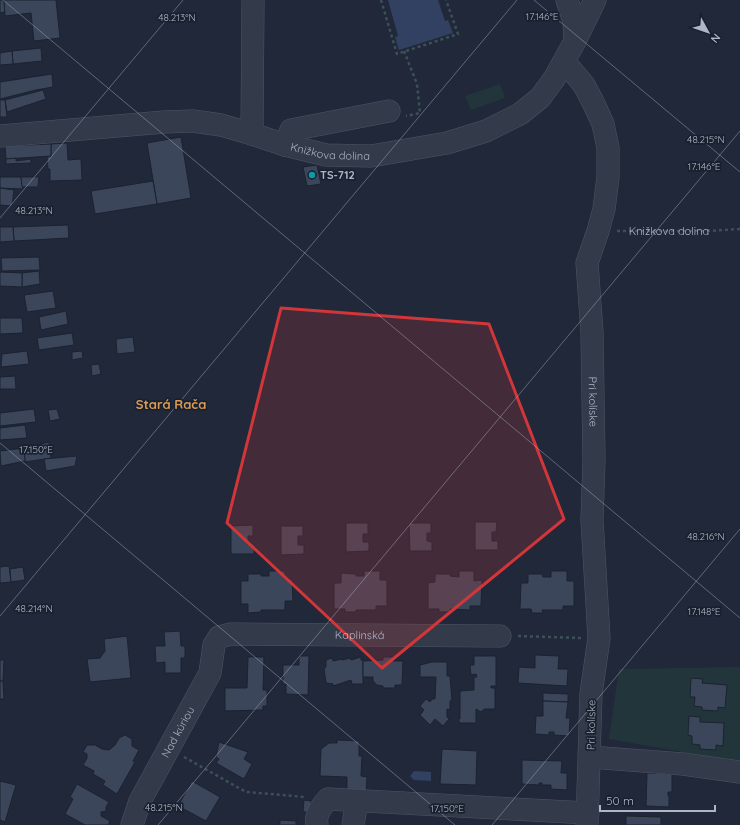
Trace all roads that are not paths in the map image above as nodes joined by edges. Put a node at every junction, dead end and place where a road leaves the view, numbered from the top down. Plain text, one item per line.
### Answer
1 (253, 0) edge
2 (567, 0) edge
3 (595, 0) edge
4 (575, 41) junction
5 (564, 61) junction
6 (395, 114) road end
7 (252, 134) junction
8 (0, 136) edge
9 (285, 145) junction
10 (500, 636) road end
11 (219, 637) joint
12 (590, 757) junction
13 (740, 772) edge
14 (356, 801) junction
15 (588, 819) edge
16 (132, 825) edge
17 (317, 825) edge
18 (353, 825) edge

1 - 7 street
2 - 4 street
3 - 4 street, Knižkova dolina
4 - 5 street, Knižkova dolina
5 - 9 street, Knižkova dolina
5 - 12 street, Pri kolíske
6 - 9 street
7 - 8 street, Knižkova dolina
7 - 9 street, Knižkova dolina
10 - 11 street, Kaplinská
11 - 16 street, Nad kúriou
12 - 13 street, Pri kolíske
12 - 15 street, Pri kolíske
14 - 15 street, Pri kolíske
14 - 17 street, Pri kolíske
14 - 18 street

